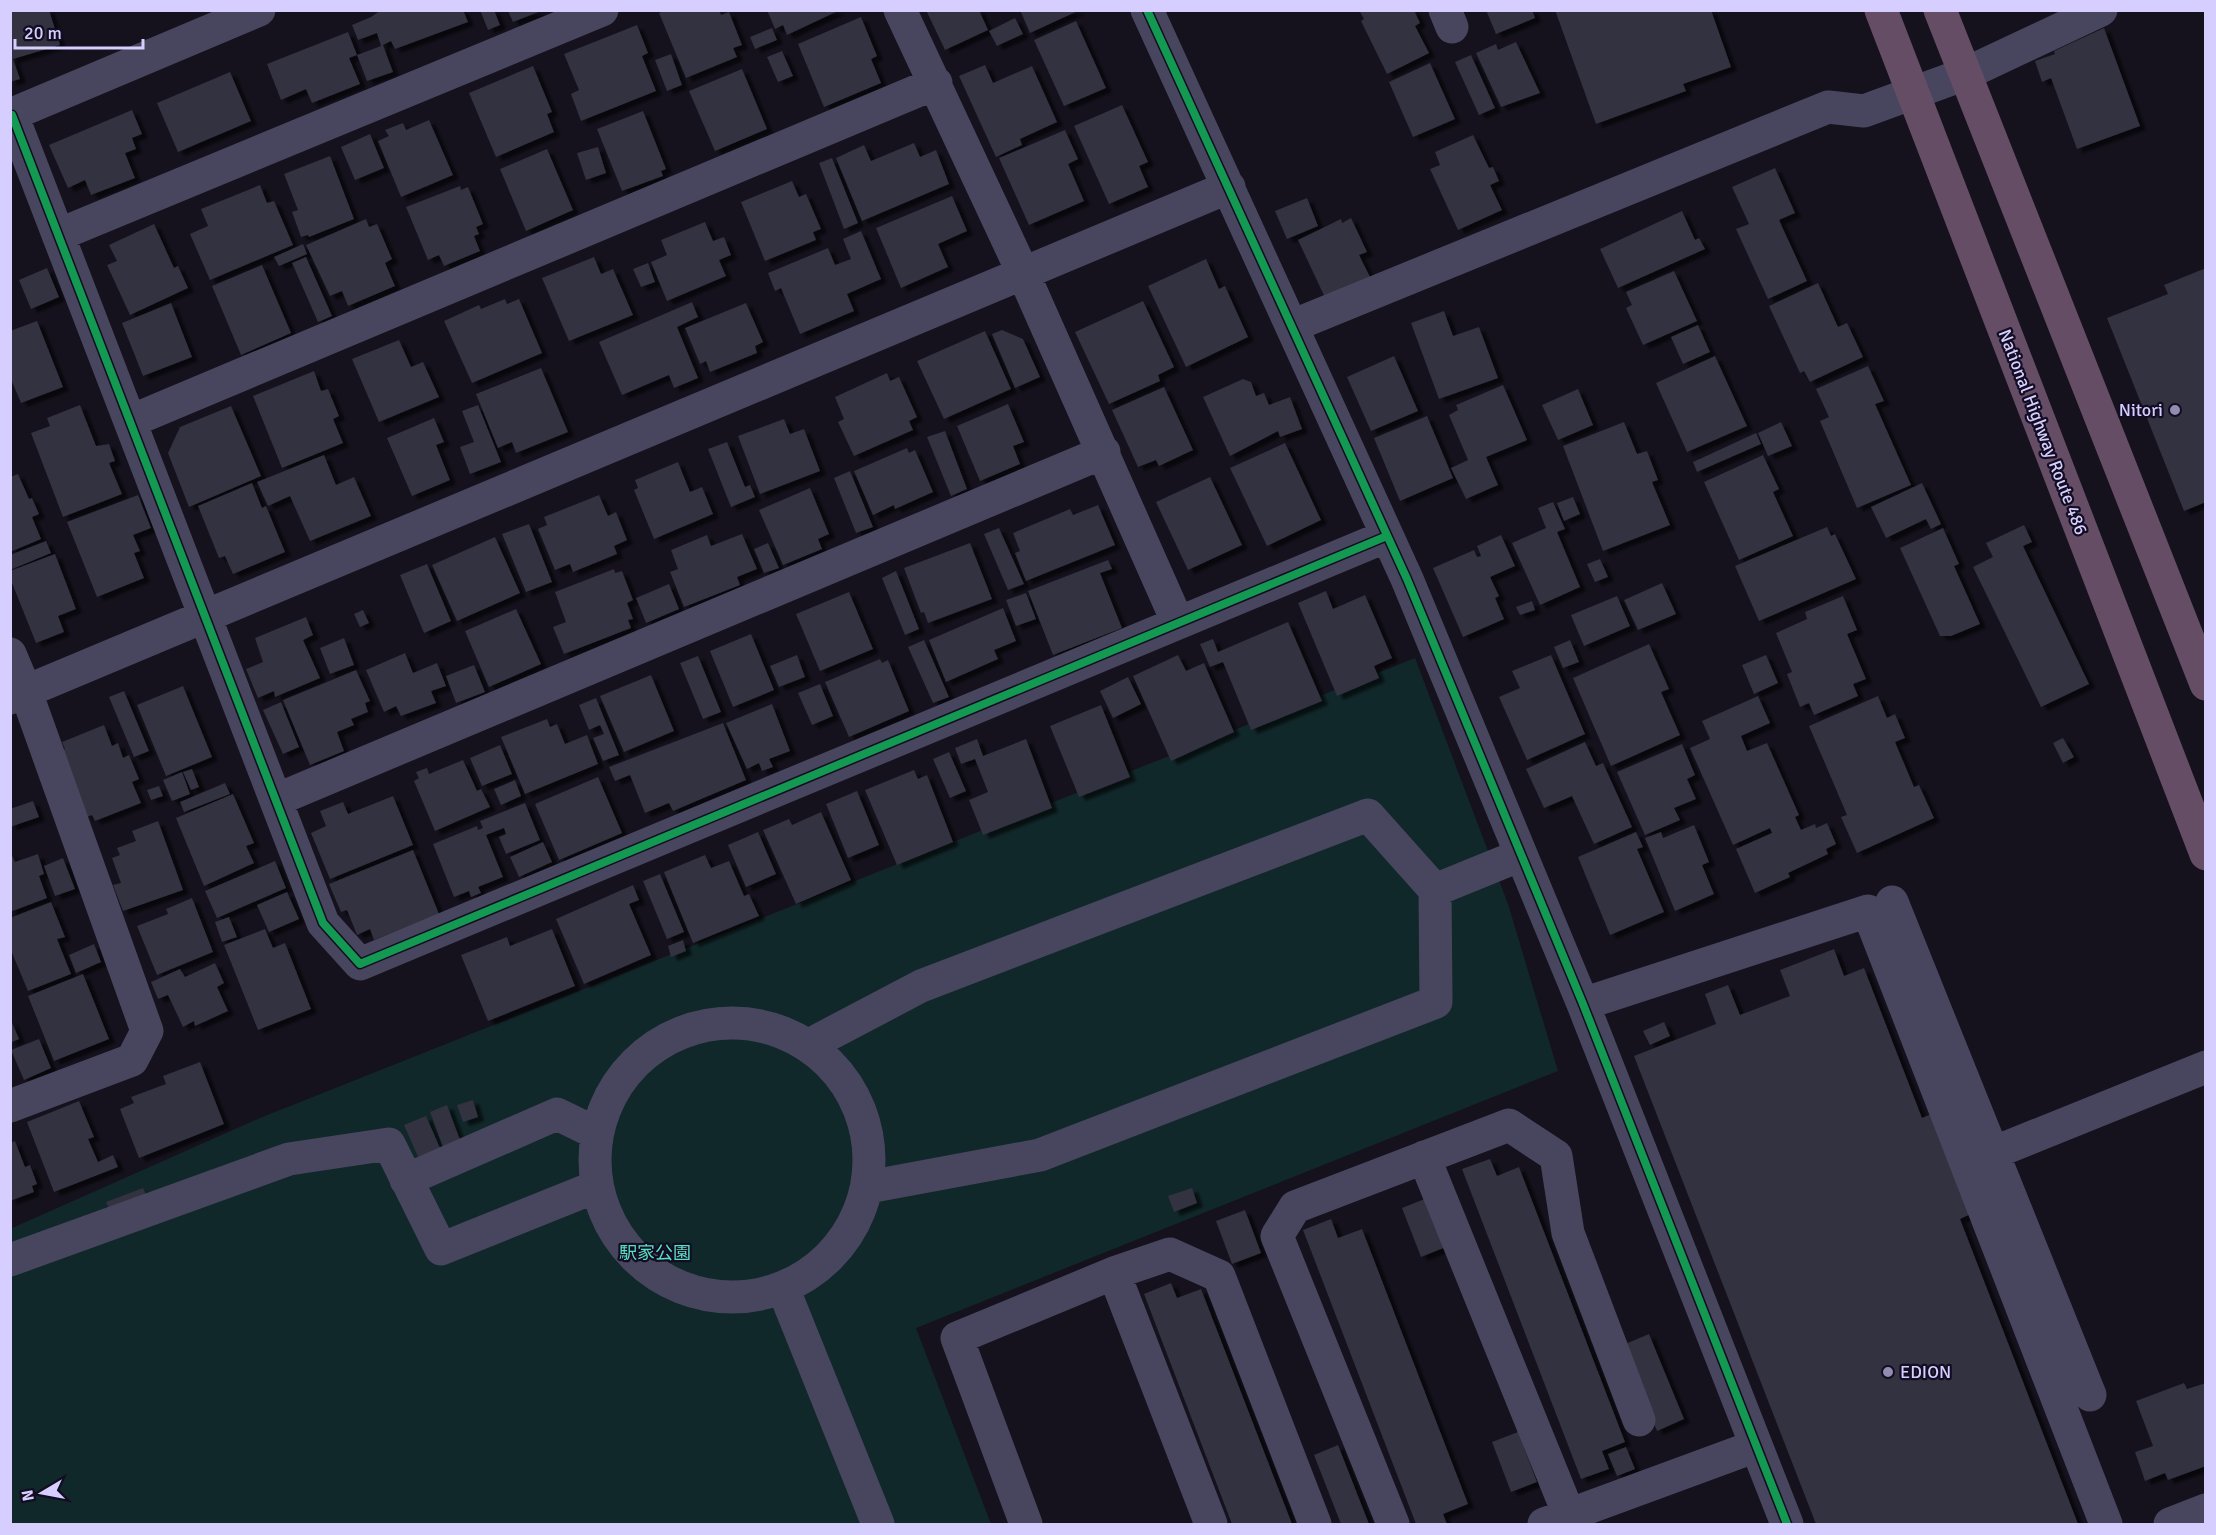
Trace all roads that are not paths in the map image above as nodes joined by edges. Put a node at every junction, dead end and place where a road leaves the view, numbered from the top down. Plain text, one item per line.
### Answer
1 (259, 10) edge
2 (602, 10) edge
3 (900, 10) edge
4 (1147, 10) edge
5 (1881, 10) edge
6 (1940, 10) edge
7 (2102, 10) edge
8 (1965, 74) junction
9 (936, 83) junction
10 (1913, 93) junction
11 (11, 115) edge
12 (1229, 187) junction
13 (58, 235) junction
14 (1023, 273) junction
15 (1292, 326) junction
16 (131, 421) junction
17 (1104, 452) junction
18 (1388, 537) junction
19 (204, 617) junction
20 (1178, 623) junction
21 (10, 654) edge
22 (2205, 684) edge
23 (18, 695) edge
24 (276, 800) junction
25 (2205, 854) edge
26 (1521, 855) junction
27 (1435, 890) junction
28 (1892, 902) dead end
29 (1583, 1004) junction
30 (809, 1045) junction
31 (2205, 1067) edge
32 (10, 1106) edge
33 (596, 1133) junction
34 (1424, 1157) junction
35 (1980, 1158) junction
36 (406, 1180) junction
37 (595, 1187) junction
38 (868, 1187) junction
39 (10, 1260) edge
40 (1114, 1273) junction
41 (783, 1288) junction
42 (2090, 1395) dead end
43 (1640, 1420) dead end
44 (1756, 1446) junction
45 (2205, 1510) edge
46 (1557, 1520) edge
47 (878, 1524) edge
48 (1026, 1524) edge
49 (1211, 1524) edge
50 (1315, 1524) edge
51 (1393, 1524) edge
52 (1787, 1524) edge
53 (2106, 1524) edge
54 (2170, 1524) edge

1 - 11 street
2 - 13 street
3 - 9 street
4 - 12 street
5 - 10 highway, National Highway Route 486
6 - 8 highway
7 - 8 street
8 - 10 street
8 - 22 highway
9 - 14 street
9 - 16 street
10 - 15 street
10 - 25 highway, National Highway Route 486
11 - 13 street
12 - 14 street
12 - 15 street
13 - 16 street
14 - 17 street
14 - 19 street
15 - 18 street
16 - 19 street
17 - 20 street
17 - 24 street
18 - 20 street
18 - 26 street
19 - 23 street
19 - 24 street
20 - 24 street
21 - 23 street
23 - 32 street
26 - 27 street
26 - 29 street
27 - 30 street
27 - 38 street
28 - 35 street
29 - 35 street
29 - 44 street
30 - 33 street
30 - 38 street
31 - 35 street
33 - 36 street
33 - 37 street
34 - 43 street
34 - 46 street
34 - 51 street
35 - 42 street
35 - 53 street
36 - 37 street
36 - 39 street
37 - 41 street
38 - 41 street
40 - 48 street
40 - 49 street
40 - 50 street
41 - 47 street
44 - 46 street
44 - 52 street
45 - 54 street

